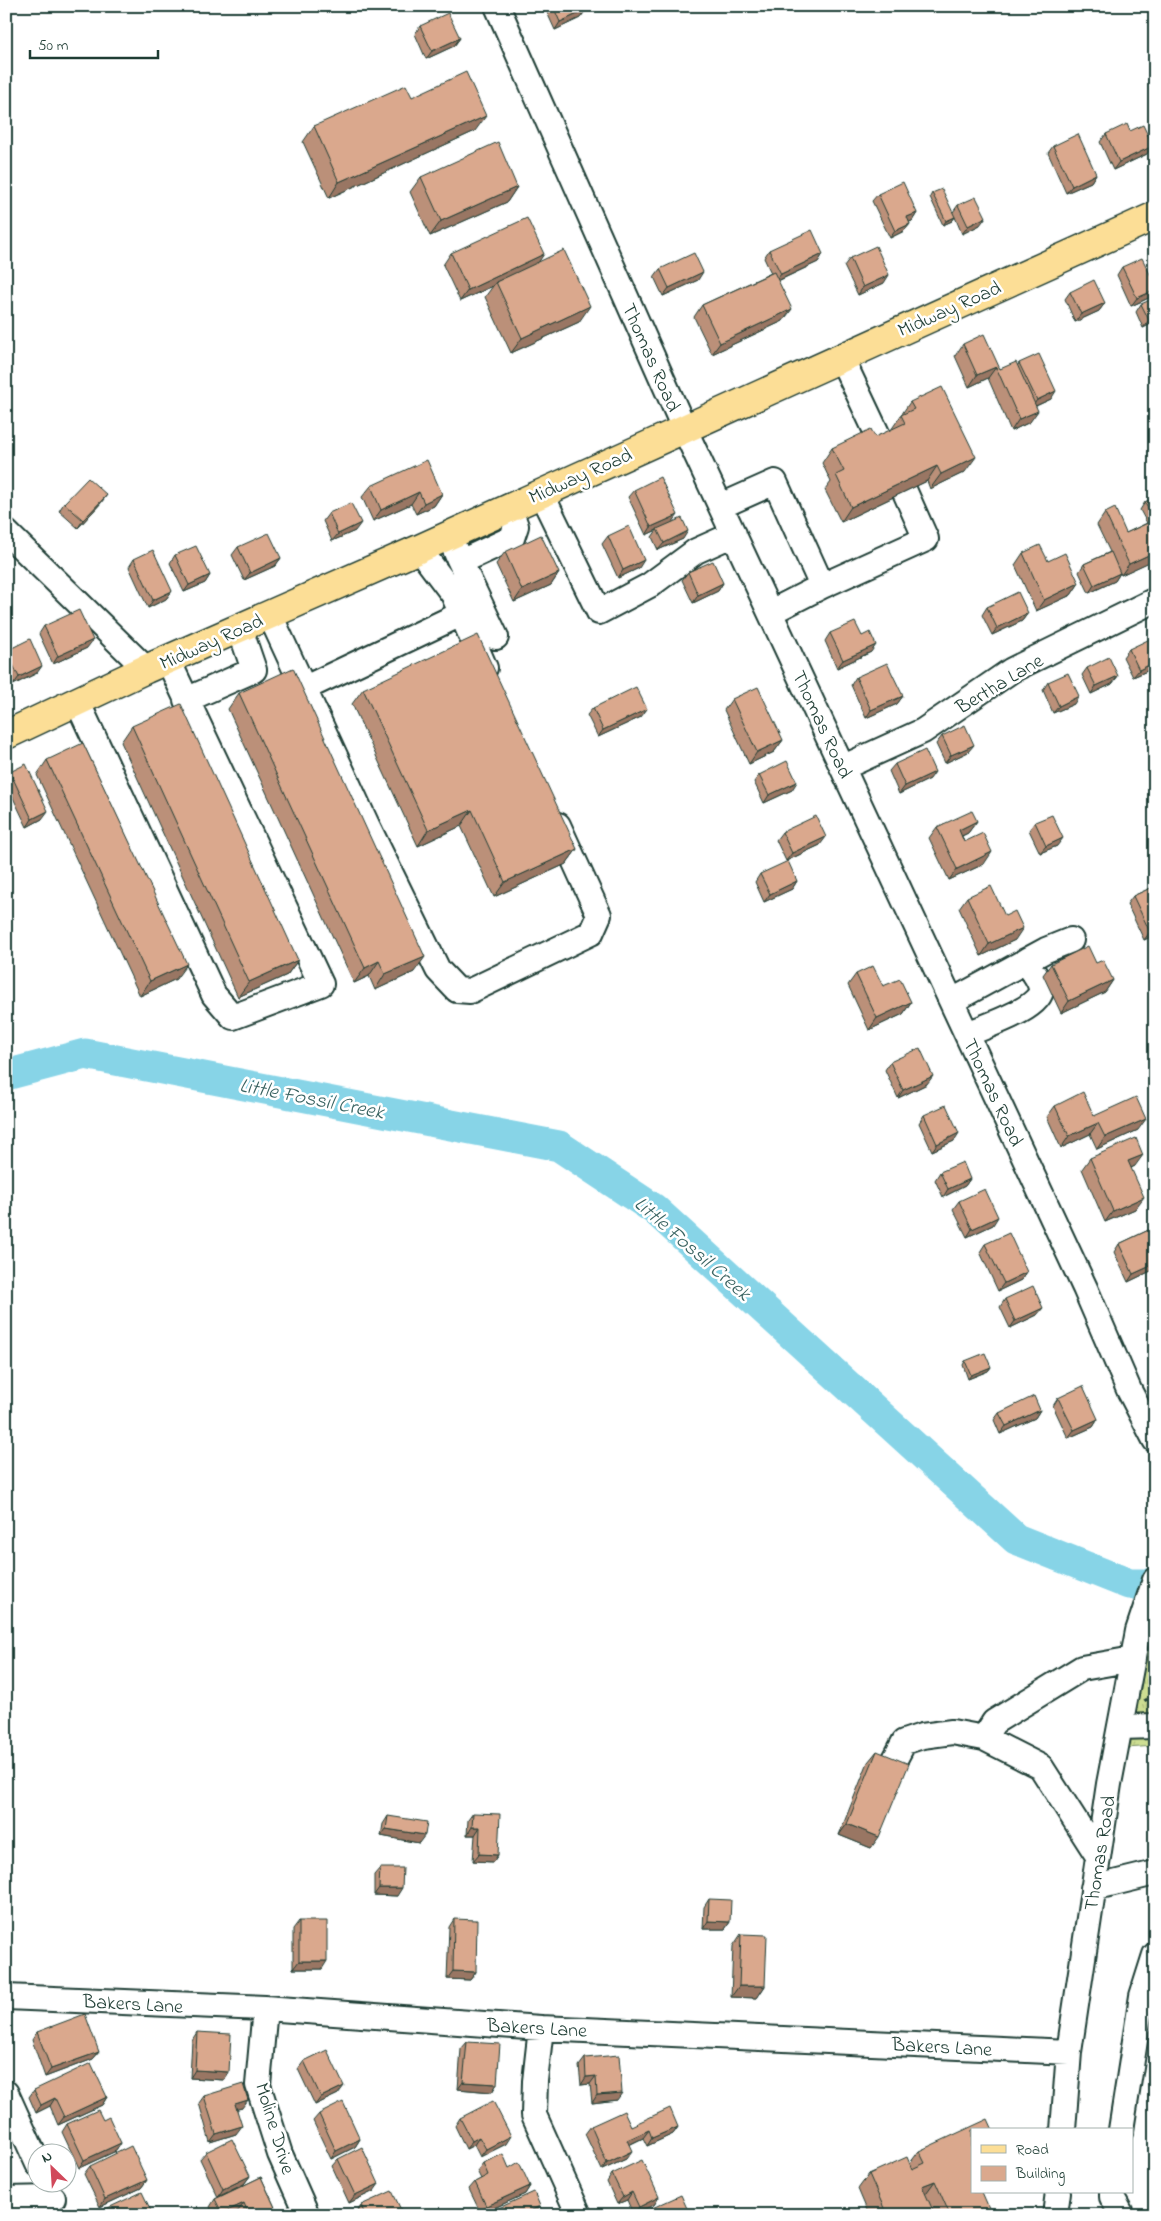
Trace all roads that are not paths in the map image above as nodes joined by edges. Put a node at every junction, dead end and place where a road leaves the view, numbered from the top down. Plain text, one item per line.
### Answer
1 (498, 6) edge
2 (1155, 216) edge
3 (841, 357) junction
4 (684, 428) junction
5 (882, 444) edge
6 (905, 492) edge
7 (541, 493) junction
8 (721, 506) junction
9 (6, 532) edge
10 (734, 534) junction
11 (453, 546) junction
12 (419, 549) junction
13 (822, 586) junction
14 (1155, 600) edge
15 (771, 612) junction
16 (461, 614) junction
17 (270, 615) junction
18 (240, 629) junction
19 (496, 637) dead end
20 (157, 665) junction
21 (303, 689) junction
22 (496, 691) edge
23 (186, 700) junction
24 (78, 701) junction
25 (6, 735) edge
26 (844, 767) junction
27 (550, 808) edge
28 (1070, 940) dead end
29 (1025, 961) junction
30 (952, 1001) junction
31 (967, 1034) junction
32 (1155, 1440) edge
33 (1155, 1580) edge
34 (1133, 1659) junction
35 (1155, 1726) edge
36 (1120, 1727) junction
37 (984, 1738) junction
38 (894, 1761) edge
39 (1098, 1856) junction
40 (1155, 1873) edge
41 (1093, 1888) junction
42 (1155, 1955) edge
43 (6, 1997) edge
44 (265, 2008) junction
45 (541, 2028) junction
46 (1069, 2052) junction
47 (6, 2093) edge
48 (1063, 2128) edge
49 (1121, 2128) edge
50 (29, 2144) edge
51 (1058, 2194) edge
52 (1112, 2194) edge
53 (6, 2199) edge
54 (53, 2199) edge
55 (307, 2215) edge
56 (579, 2215) edge
57 (1055, 2215) edge
58 (1122, 2215) edge

1 - 4 street, Thomas Road
2 - 3 main road, Midway Road
3 - 4 main road, Midway Road
3 - 5 street
4 - 7 main road, Midway Road
4 - 8 street, Thomas Road
6 - 13 street
7 - 10 street
7 - 11 main road, Midway Road
8 - 10 street, Thomas Road
8 - 13 street
9 - 20 street
10 - 15 street, Thomas Road
11 - 12 main road, Midway Road
11 - 19 street
12 - 16 street
12 - 17 main road, Midway Road
13 - 15 street
14 - 26 street, Bertha Lane
15 - 26 street, Thomas Road
16 - 21 street
16 - 22 street
17 - 18 main road, Midway Road
17 - 21 street
18 - 20 main road, Midway Road
18 - 23 street
20 - 23 street
20 - 24 main road, Midway Road
21 - 27 street
23 - 24 street
24 - 25 main road, Midway Road
26 - 30 street, Thomas Road
28 - 29 street
29 - 30 street
29 - 31 street
30 - 31 street, Thomas Road
31 - 32 street, Thomas Road
33 - 34 street, Thomas Road
34 - 36 street, Thomas Road
34 - 37 street
35 - 36 street
36 - 39 street, Thomas Road
37 - 38 street
37 - 39 street
39 - 41 street, Thomas Road
40 - 41 street
41 - 46 street, Thomas Road
42 - 49 street
43 - 44 street, Bakers Lane
44 - 45 street, Bakers Lane
44 - 55 street, Moline Drive
45 - 46 street, Bakers Lane
45 - 56 street
46 - 48 street, Thomas Road
47 - 50 street
51 - 57 street
52 - 58 street
53 - 54 street

